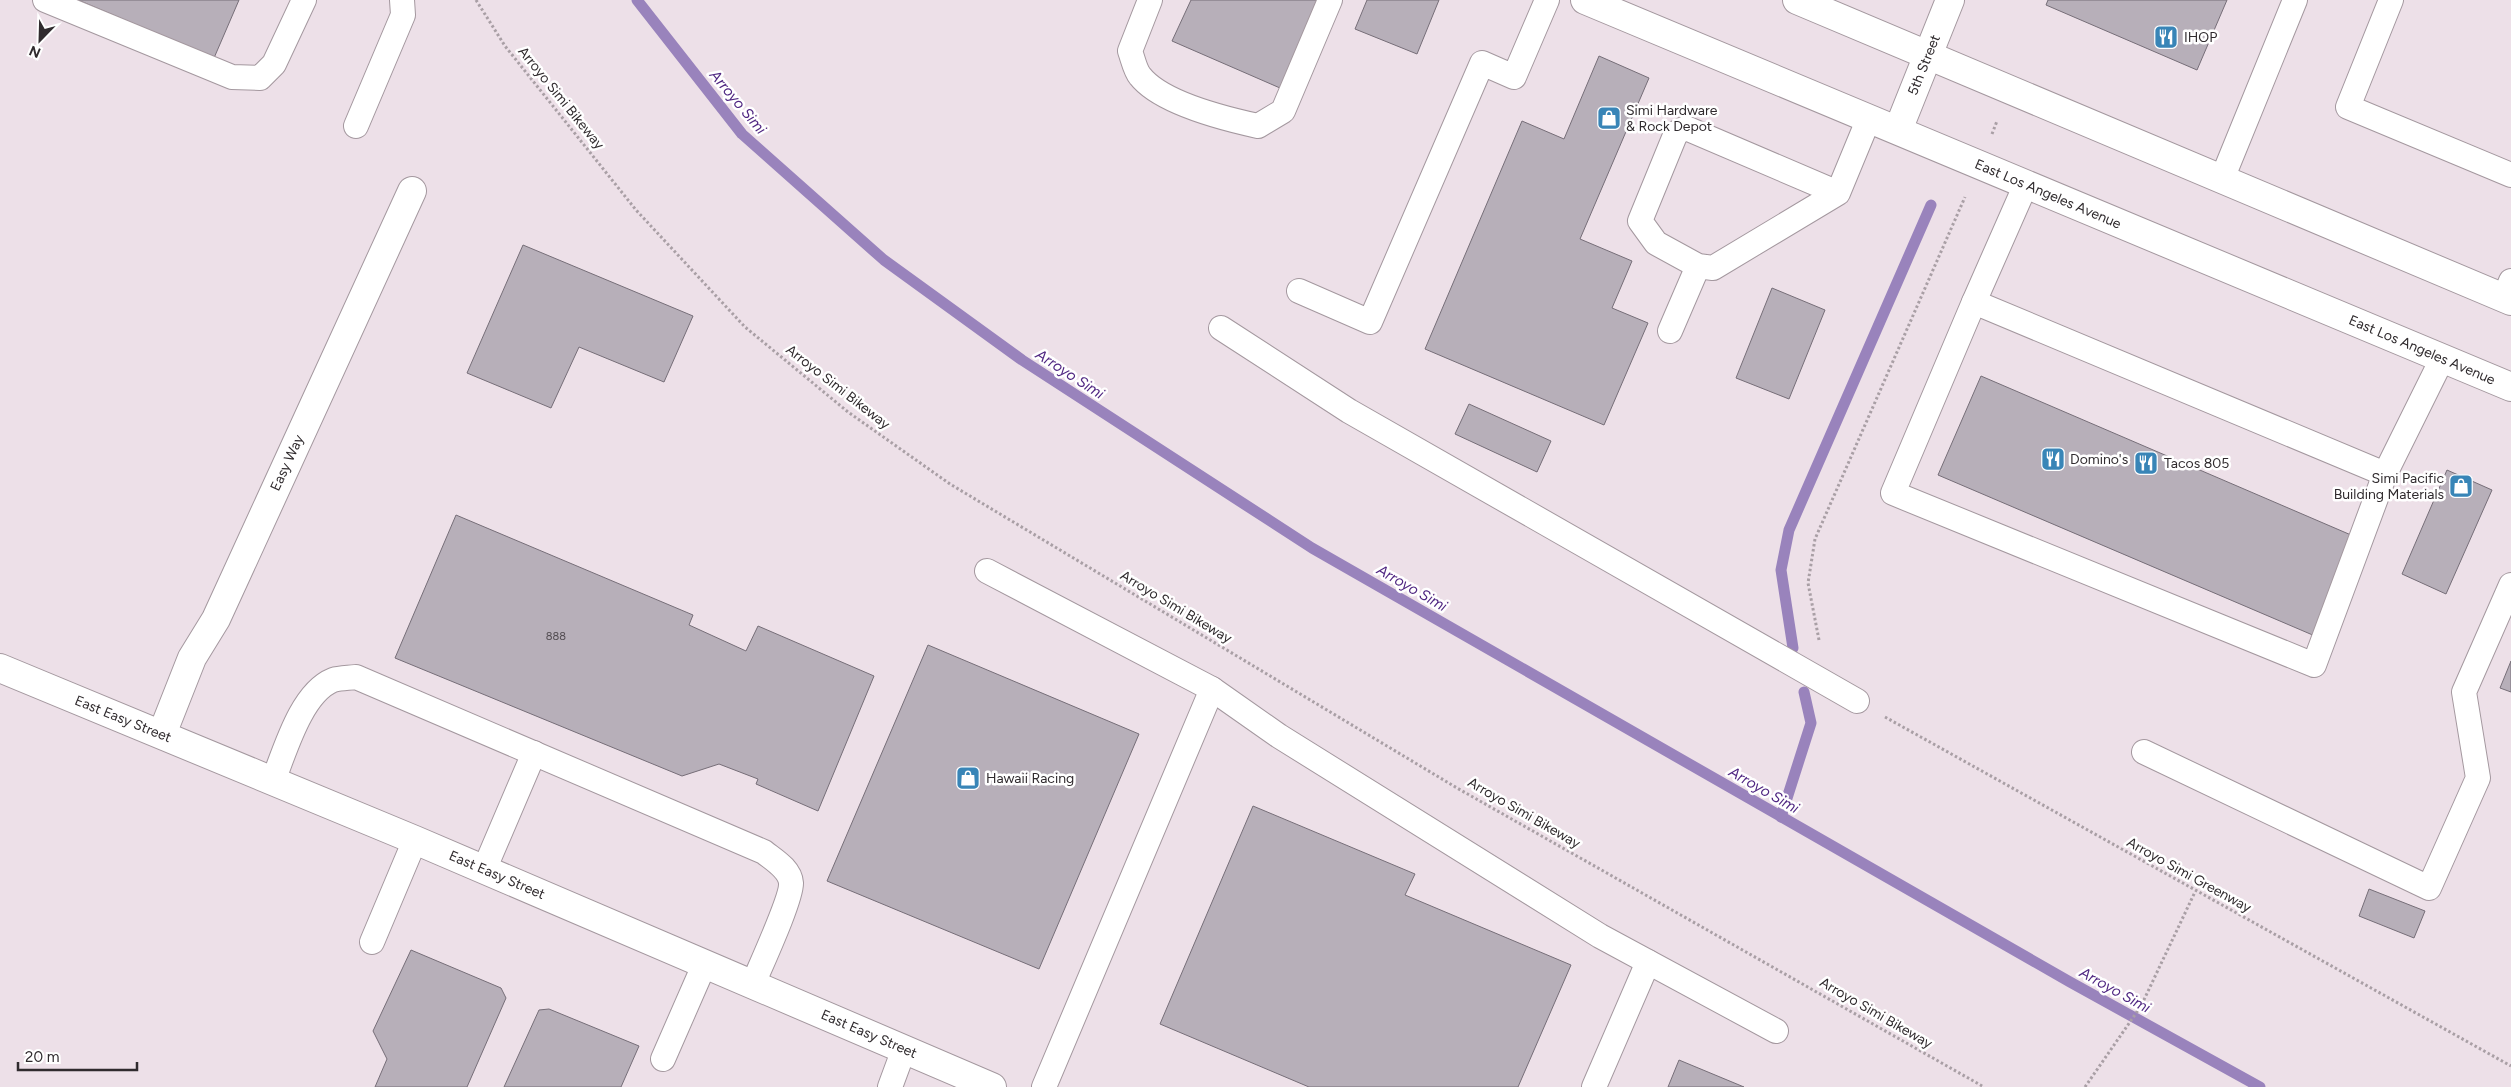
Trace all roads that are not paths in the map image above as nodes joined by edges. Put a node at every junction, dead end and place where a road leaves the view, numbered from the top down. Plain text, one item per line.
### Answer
1 (45, 0) edge
2 (304, 0) edge
3 (402, 0) edge
4 (1150, 0) edge
5 (1330, 0) edge
6 (1547, 0) edge
7 (1585, 0) edge
8 (1950, 0) edge
9 (2295, 0) edge
10 (2391, 0) edge
11 (1812, 3) edge
12 (1928, 54) junction
13 (1869, 118) junction
14 (356, 126) dead end
15 (1898, 130) junction
16 (2511, 175) edge
17 (2222, 178) junction
18 (2026, 184) junction
19 (412, 191) dead end
20 (1838, 193) junction
21 (1698, 266) junction
22 (1299, 291) dead end
23 (2509, 293) edge
24 (1974, 302) junction
25 (1221, 328) dead end
26 (1670, 331) dead end
27 (2442, 358) junction
28 (2511, 387) edge
29 (2385, 474) junction
30 (987, 571) dead end
31 (2511, 585) edge
32 (0, 668) edge
33 (1212, 689) junction
34 (1857, 701) road end
35 (162, 734) junction
36 (2144, 752) dead end
37 (534, 753) junction
38 (273, 781) junction
39 (415, 840) junction
40 (484, 870) junction
41 (372, 942) dead end
42 (1648, 962) junction
43 (704, 963) junction
44 (753, 984) junction
45 (1776, 1031) dead end
46 (904, 1049) junction
47 (663, 1059) dead end
48 (890, 1087) edge
49 (992, 1087) edge
50 (1044, 1087) edge
51 (1594, 1087) edge

1 - 2 lane
3 - 14 lane
4 - 5 lane
6 - 22 lane
7 - 13 street, East Los Angeles Avenue
8 - 12 street, 5th Street
9 - 17 lane
10 - 16 lane
11 - 12 street
12 - 15 street, 5th Street
12 - 17 street
13 - 15 street, East Los Angeles Avenue
13 - 20 lane
15 - 18 street, East Los Angeles Avenue
17 - 23 street
18 - 24 lane
18 - 27 street, East Los Angeles Avenue
19 - 35 street, Easy Way
20 - 21 lane
20 - 21 lane
21 - 26 lane
24 - 29 lane
24 - 29 lane
25 - 34 lane
27 - 28 street, East Los Angeles Avenue
27 - 29 lane
30 - 33 lane
31 - 36 lane
32 - 35 street, East Easy Street
33 - 42 lane
33 - 50 lane
35 - 38 street, East Easy Street
37 - 38 lane
37 - 40 lane
37 - 44 lane
38 - 39 street, East Easy Street
39 - 40 street, East Easy Street
39 - 41 lane
40 - 43 street, East Easy Street
42 - 45 lane
42 - 51 lane
43 - 44 street, East Easy Street
43 - 47 lane
44 - 46 street, East Easy Street
46 - 48 lane
46 - 49 street, East Easy Street

